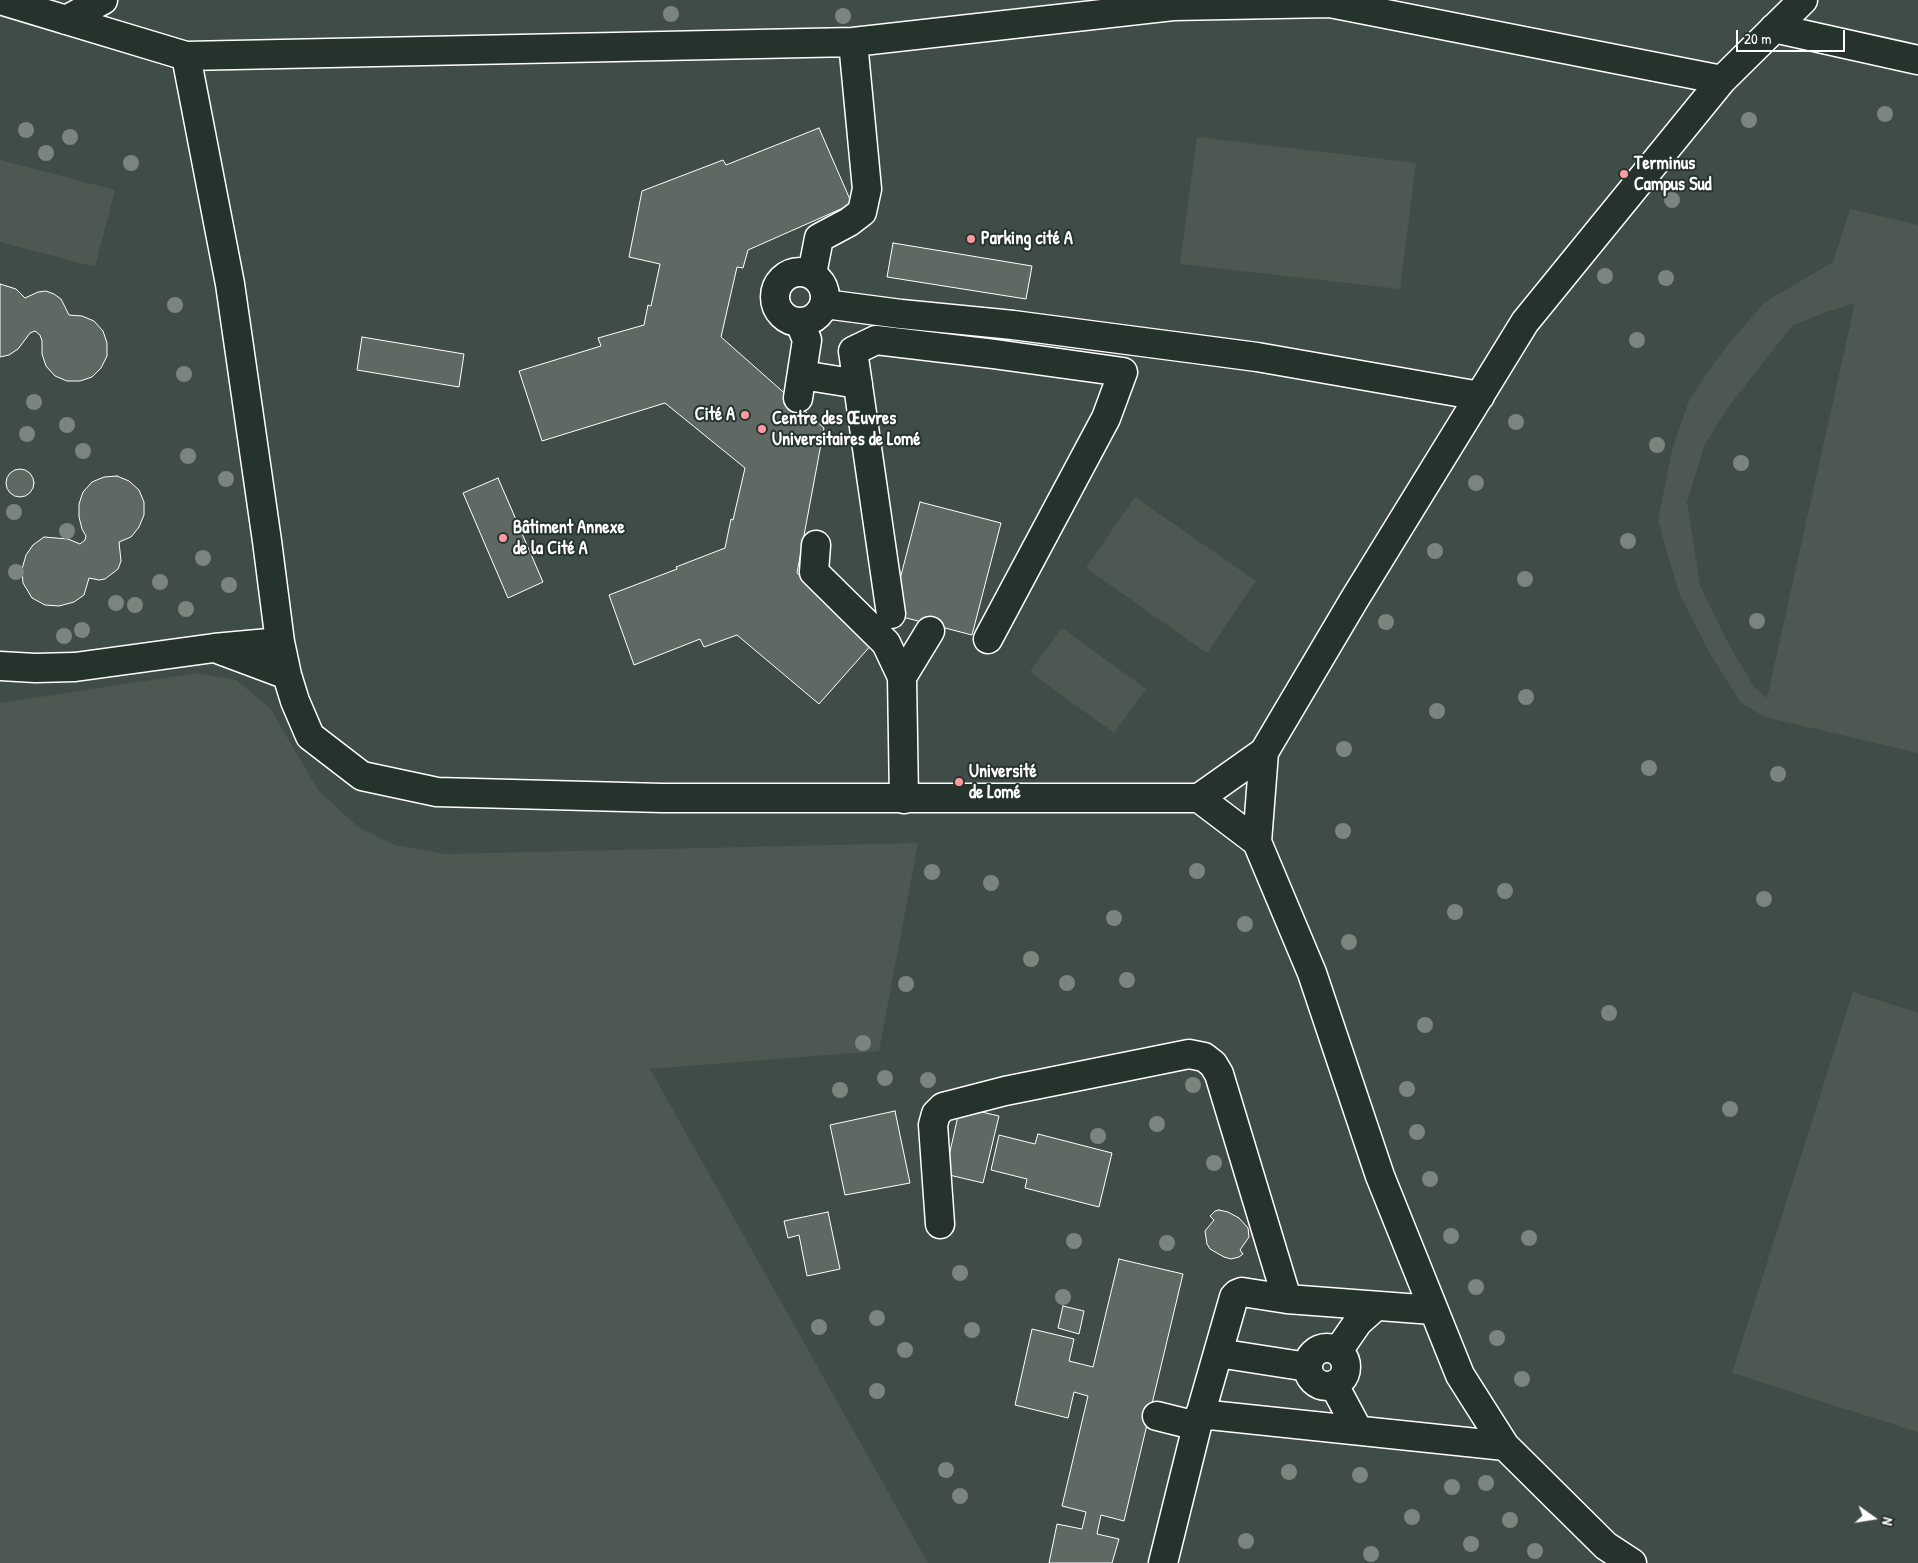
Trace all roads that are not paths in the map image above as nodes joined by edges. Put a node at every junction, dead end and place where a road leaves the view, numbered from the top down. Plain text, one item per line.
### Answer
1 (0, 0) edge
2 (103, 0) edge
3 (1803, 0) edge
4 (66, 20) junction
5 (1774, 28) junction
6 (853, 42) junction
7 (186, 56) junction
8 (1918, 60) edge
9 (1722, 80) junction
10 (812, 274) junction
11 (825, 304) junction
12 (800, 323) junction
13 (858, 384) junction
14 (1480, 396) junction
15 (816, 545) dead end
16 (891, 614) dead end
17 (930, 631) dead end
18 (988, 639) dead end
19 (280, 642) junction
20 (214, 648) junction
21 (0, 666) edge
22 (287, 675) junction
23 (902, 677) junction
24 (1264, 752) junction
25 (1199, 798) junction
26 (904, 799) junction
27 (1257, 842) junction
28 (940, 1224) dead end
29 (1287, 1299) junction
30 (1376, 1306) junction
31 (1433, 1310) junction
32 (1338, 1351) junction
33 (1218, 1353) junction
34 (1308, 1367) junction
35 (1334, 1385) junction
36 (1158, 1416) dead end
37 (1199, 1420) junction
38 (1358, 1430) junction
39 (1505, 1446) junction
40 (1163, 1563) edge
41 (1632, 1563) edge

1 - 4 lane
2 - 4 lane
3 - 5 lane
4 - 7 lane
5 - 8 lane
5 - 9 lane
6 - 7 lane
6 - 9 lane
6 - 10 lane
7 - 19 lane
9 - 14 lane
10 - 11 lane
10 - 12 lane
11 - 12 lane
11 - 14 lane
12 - 13 lane
13 - 16 lane
13 - 18 lane
14 - 24 lane
15 - 23 lane
17 - 23 lane
19 - 20 lane
19 - 22 lane
20 - 21 lane
20 - 22 lane
22 - 26 lane
23 - 26 lane
24 - 25 lane
24 - 27 lane
25 - 26 lane
25 - 27 lane
27 - 31 lane
28 - 29 lane
29 - 30 lane
29 - 33 lane
30 - 31 lane
30 - 32 lane
31 - 39 lane
32 - 34 lane
32 - 35 lane
33 - 34 lane
33 - 37 lane
34 - 35 lane
35 - 38 lane
36 - 37 lane
37 - 38 lane
37 - 40 lane
38 - 39 lane
39 - 41 lane

